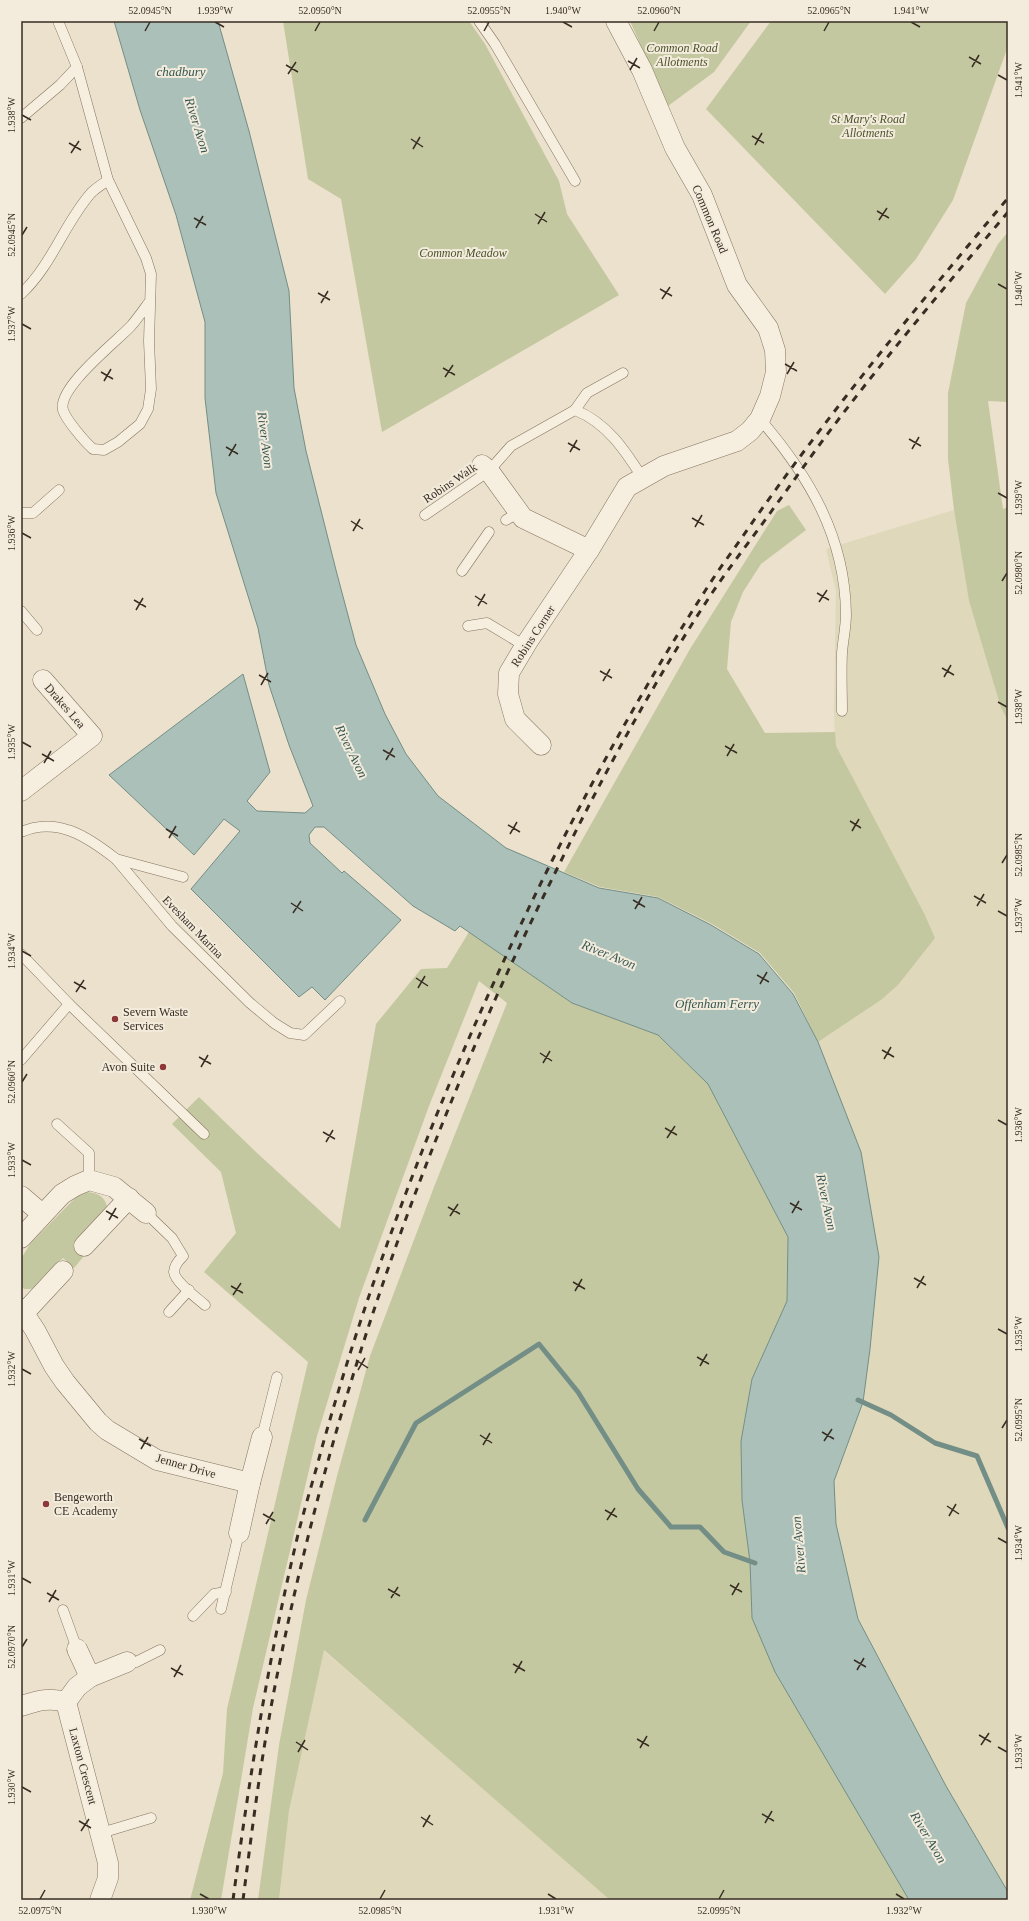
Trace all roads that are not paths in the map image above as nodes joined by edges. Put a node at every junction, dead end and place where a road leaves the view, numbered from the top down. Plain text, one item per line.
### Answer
1 (58, 21) edge
2 (479, 21) edge
3 (616, 21) edge
4 (77, 66) junction
5 (21, 118) edge
6 (108, 180) junction
7 (575, 181) dead end
8 (21, 294) edge
9 (150, 301) junction
10 (623, 373) dead end
11 (575, 410) junction
12 (760, 419) junction
13 (486, 468) junction
14 (642, 477) junction
15 (59, 490) dead end
16 (21, 514) edge
17 (426, 515) dead end
18 (489, 532) dead end
19 (589, 550) junction
20 (462, 571) dead end
21 (21, 611) edge
22 (468, 626) dead end
23 (37, 630) dead end
24 (525, 646) junction
25 (43, 680) dead end
26 (842, 711) dead end
27 (540, 744) dead end
28 (21, 791) edge
29 (21, 832) edge
30 (116, 859) junction
31 (183, 877) dead end
32 (21, 954) edge
33 (340, 1001) dead end
34 (69, 1004) junction
35 (21, 1060) edge
36 (57, 1124) dead end
37 (204, 1134) dead end
38 (89, 1180) junction
39 (21, 1196) edge
40 (129, 1198) junction
41 (146, 1213) joint
42 (42, 1214) junction
43 (21, 1238) edge
44 (84, 1246) dead end
45 (63, 1271) dead end
46 (189, 1290) junction
47 (205, 1305) dead end
48 (22, 1311) edge
49 (169, 1312) dead end
50 (277, 1377) dead end
51 (262, 1437) joint
52 (250, 1483) junction
53 (239, 1533) joint
54 (226, 1592) junction
55 (222, 1609) dead end
56 (63, 1610) dead end
57 (193, 1616) dead end
58 (77, 1649) joint
59 (160, 1650) dead end
60 (127, 1662) joint
61 (90, 1677) junction
62 (66, 1702) junction
63 (21, 1706) edge
64 (152, 1818) dead end
65 (101, 1833) junction
66 (100, 1900) edge

1 - 4 lane
2 - 7 lane
3 - 12 street, Common Road
4 - 5 lane
4 - 6 lane
6 - 8 lane
6 - 9 lane
9 - 9 lane
10 - 11 lane
11 - 13 lane, Robins Walk
11 - 14 lane
12 - 14 street, Robins Corner
12 - 26 lane
13 - 17 lane, Robins Walk
13 - 19 street
14 - 19 street, Robins Corner
15 - 16 lane
18 - 20 lane
19 - 24 street, Robins Corner
21 - 23 lane
22 - 24 lane
24 - 27 street, Robins Corner
25 - 28 street, Drakes Lea
29 - 30 lane, Evesham Marina
30 - 31 lane
30 - 33 lane, Evesham Marina
32 - 34 lane
34 - 35 lane
34 - 37 lane
36 - 38 lane
38 - 40 street
38 - 42 street
39 - 42 street
40 - 41 street
40 - 44 street
41 - 46 lane
42 - 43 street
45 - 48 street
46 - 47 lane
46 - 49 lane
48 - 52 street, Jenner Drive
50 - 51 lane
51 - 52 street
52 - 53 street
53 - 54 lane
54 - 55 lane
54 - 57 lane
56 - 58 lane
58 - 61 street
59 - 60 lane
60 - 61 street
61 - 62 street
62 - 63 street
62 - 65 street, Laxton Crescent
64 - 65 lane
65 - 66 street, Laxton Crescent

